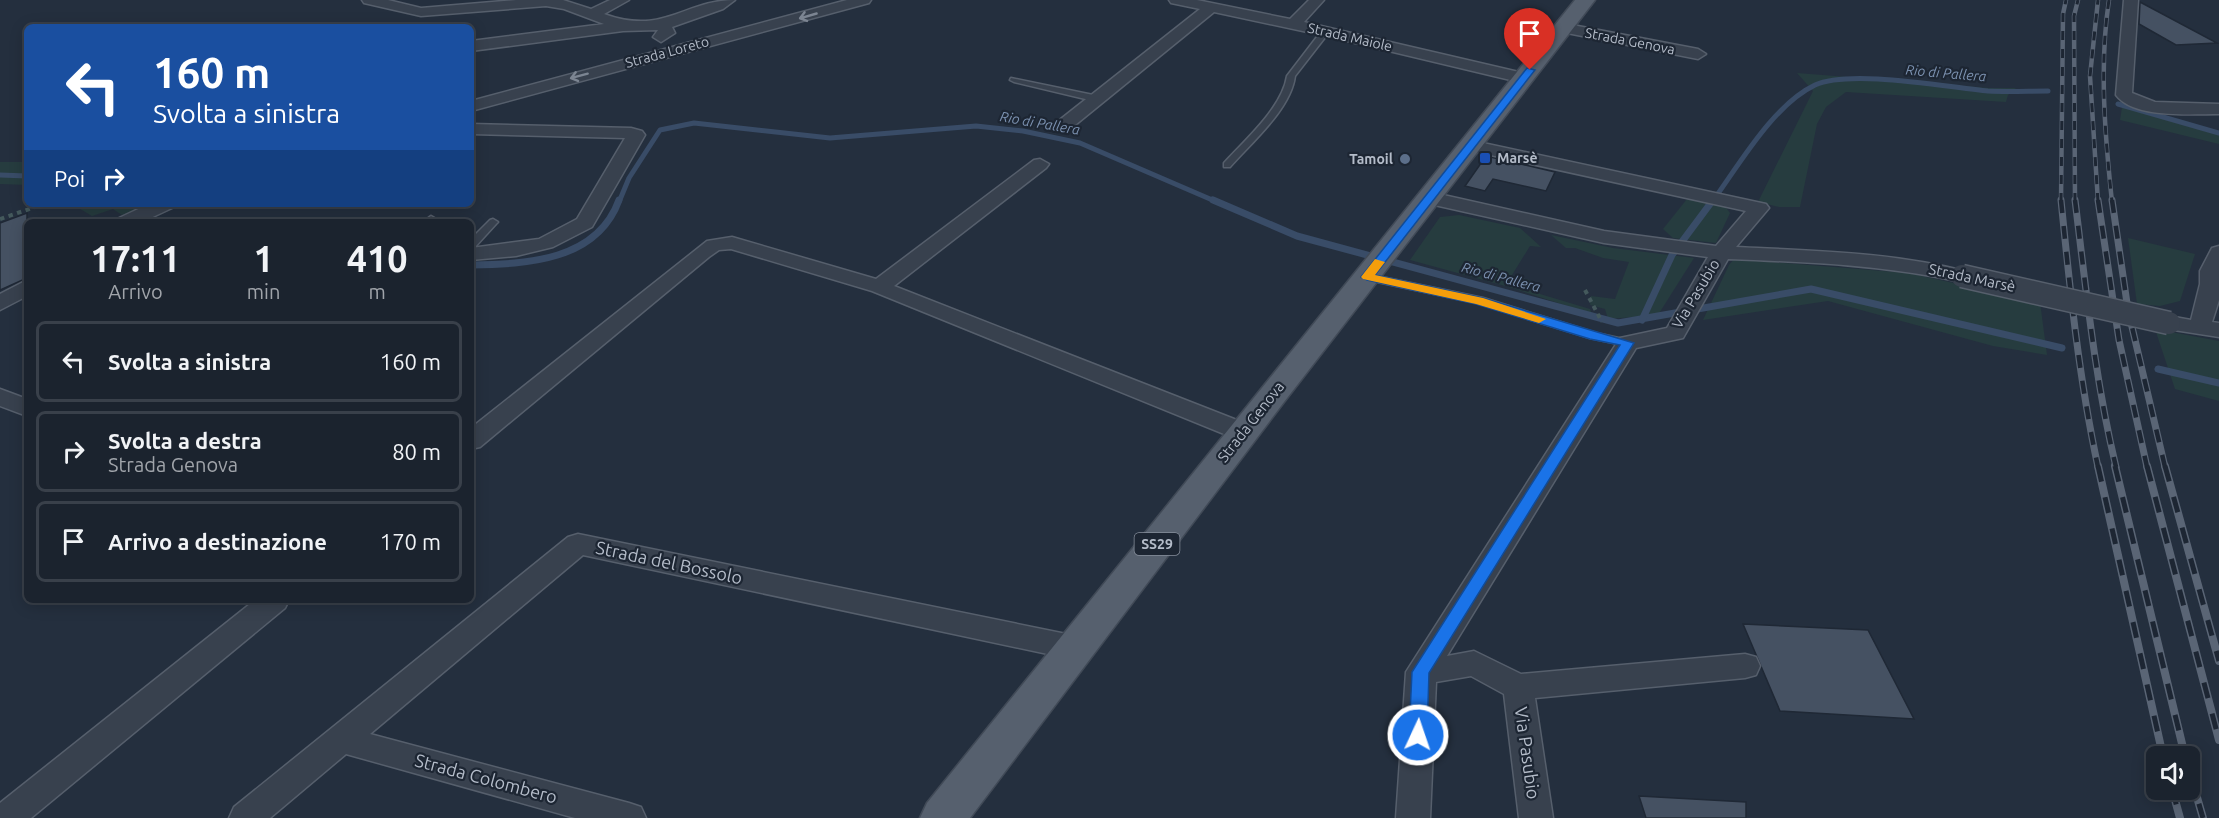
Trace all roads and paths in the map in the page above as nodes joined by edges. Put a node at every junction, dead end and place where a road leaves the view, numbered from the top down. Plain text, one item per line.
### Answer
1 (369, 0) edge
2 (622, 0) edge
3 (728, 0) edge
4 (864, 0) edge
5 (1176, 0) edge
6 (1317, 0) edge
7 (1585, 0) edge
8 (2131, 0) edge
9 (1221, 6) edge
10 (592, 15) junction
11 (1293, 24) junction
12 (664, 25) junction
13 (624, 26) junction
14 (1562, 28) junction
15 (1326, 31) junction
16 (474, 46) edge
17 (1698, 54) dead end
18 (604, 69) junction
19 (1524, 78) junction
20 (1014, 80) dead end
21 (1098, 99) junction
22 (474, 105) edge
23 (2219, 110) edge
24 (1063, 126) dead end
25 (474, 129) edge
26 (1469, 145) junction
27 (1040, 164) dead end
28 (1227, 165) dead end
29 (1430, 198) junction
30 (35, 207) edge
31 (0, 219) edge
32 (494, 222) dead end
33 (474, 242) edge
34 (2219, 252) edge
35 (1721, 253) junction
36 (474, 254) edge
37 (1376, 266) junction
38 (24, 288) edge
39 (879, 288) junction
40 (1585, 290) dead end
41 (0, 304) edge
42 (2213, 308) edge
43 (1599, 315) dead end
44 (2208, 329) edge
45 (1628, 343) junction
46 (0, 397) edge
47 (24, 407) edge
48 (1244, 432) junction
49 (474, 439) edge
50 (271, 603) edge
51 (1076, 648) junction
52 (1744, 666) dead end
53 (1421, 672) junction
54 (1518, 687) junction
55 (344, 740) junction
56 (6, 818) edge
57 (246, 818) edge
58 (629, 818) edge
59 (942, 818) edge
60 (1413, 818) edge
61 (1536, 818) edge

1 - 10 street
2 - 10 street
3 - 12 street
4 -> 18 street, Strada Loreto
5 - 9 street, Strada Maiole
6 - 11 street
7 - 14 main road, Strada Genova / SS29
8 - 23 street
9 - 11 street, Strada Maiole
9 - 21 street
10 - 13 street
11 - 15 street, Strada Maiole
12 - 13 street
12 - 18 street
13 - 16 street
14 - 17 street, Strada Genova
14 - 19 main road, Strada Genova / SS29
15 - 19 street, Strada Maiole
15 - 28 lane
18 -> 22 street, Strada Loreto
19 - 26 main road, Strada Genova / SS29
20 - 21 lane
21 - 24 street
25 - 36 street
26 - 29 main road, Strada Genova / SS29
26 - 35 street
27 - 39 street
29 - 35 street, Strada Marsè
29 - 37 main road, Strada Genova / SS29
30 - 31 path
32 - 33 lane
34 - 42 street
35 - 44 street, Strada Marsè, bridge
35 - 45 street, Via Pasubio
37 - 45 lane
37 - 48 main road, Strada Genova / SS29
38 - 41 street
39 - 48 street
39 - 49 street
40 - 43 path
42 - 44 street
45 - 53 street
46 - 47 street
48 - 51 main road, Strada Genova / SS29
50 - 56 street
51 - 55 street, Strada del Bossolo
51 - 59 main road, Strada Genova / SS29
52 - 54 street, Via Pasubio
53 - 54 street, Via Pasubio
53 - 60 street
54 - 61 street, Via Pasubio
55 - 57 street, Strada del Bossolo
55 - 58 street, Strada Colombero

